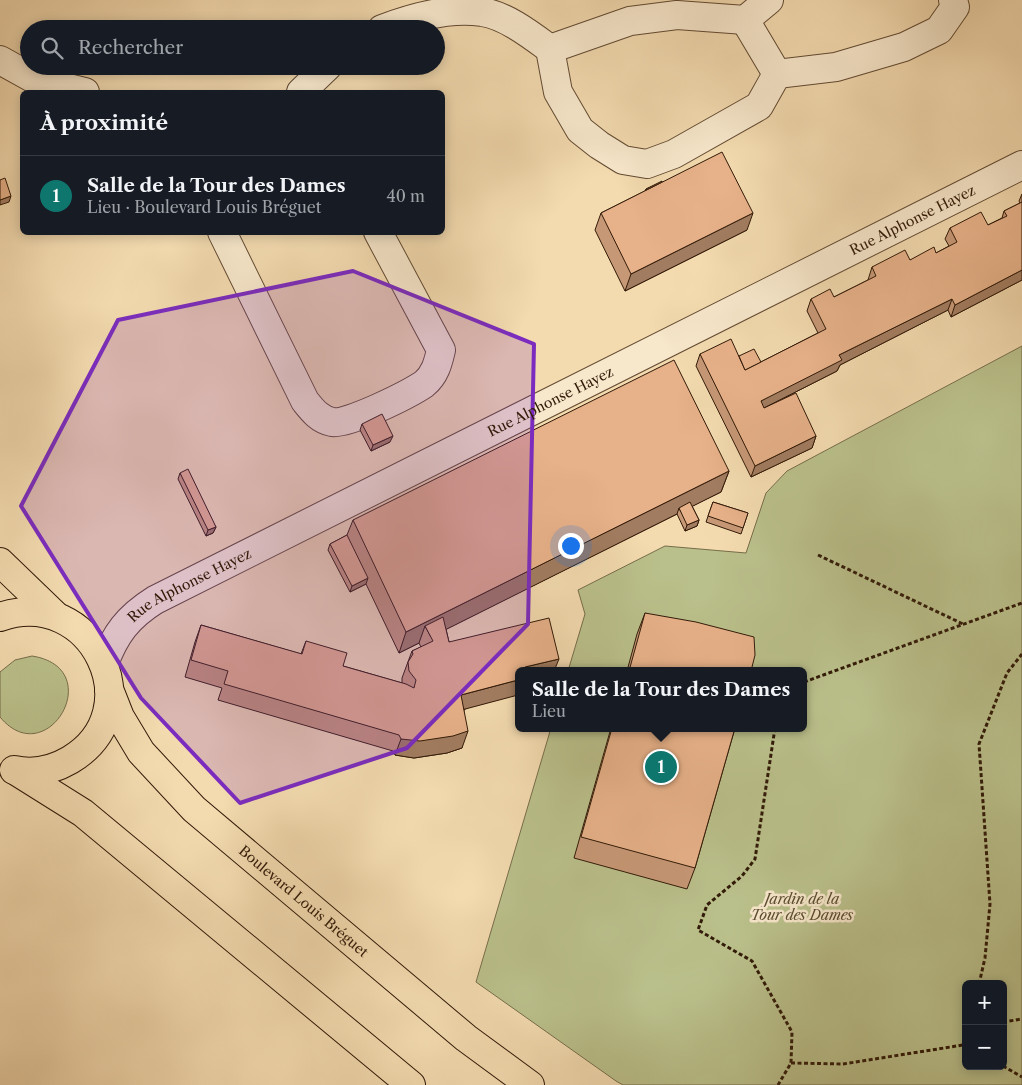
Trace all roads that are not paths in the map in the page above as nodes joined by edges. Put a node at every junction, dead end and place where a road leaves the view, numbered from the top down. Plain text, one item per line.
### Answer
1 (769, 0) edge
2 (953, 0) edge
3 (405, 20) edge
4 (745, 20) junction
5 (550, 49) junction
6 (0, 60) edge
7 (20, 71) edge
8 (776, 74) junction
9 (27, 75) edge
10 (319, 75) edge
11 (77, 90) edge
12 (305, 90) edge
13 (1022, 165) edge
14 (223, 235) edge
15 (380, 235) edge
16 (0, 562) edge
17 (55, 616) junction
18 (0, 617) edge
19 (107, 677) junction
20 (8, 768) edge
21 (411, 1085) edge
22 (530, 1085) edge

1 - 4 street
2 - 8 street
3 - 5 street
4 - 5 street
4 - 8 street
5 - 8 street
6 - 7 street
9 - 11 street
10 - 12 street
13 - 19 street, Rue Alphonse Hayez
14 - 15 street
16 - 17 main road
17 - 18 main road
17 - 19 main road, Boulevard Louis Bréguet
19 - 20 main road
19 - 22 main road, Boulevard Louis Bréguet
20 - 21 main road

